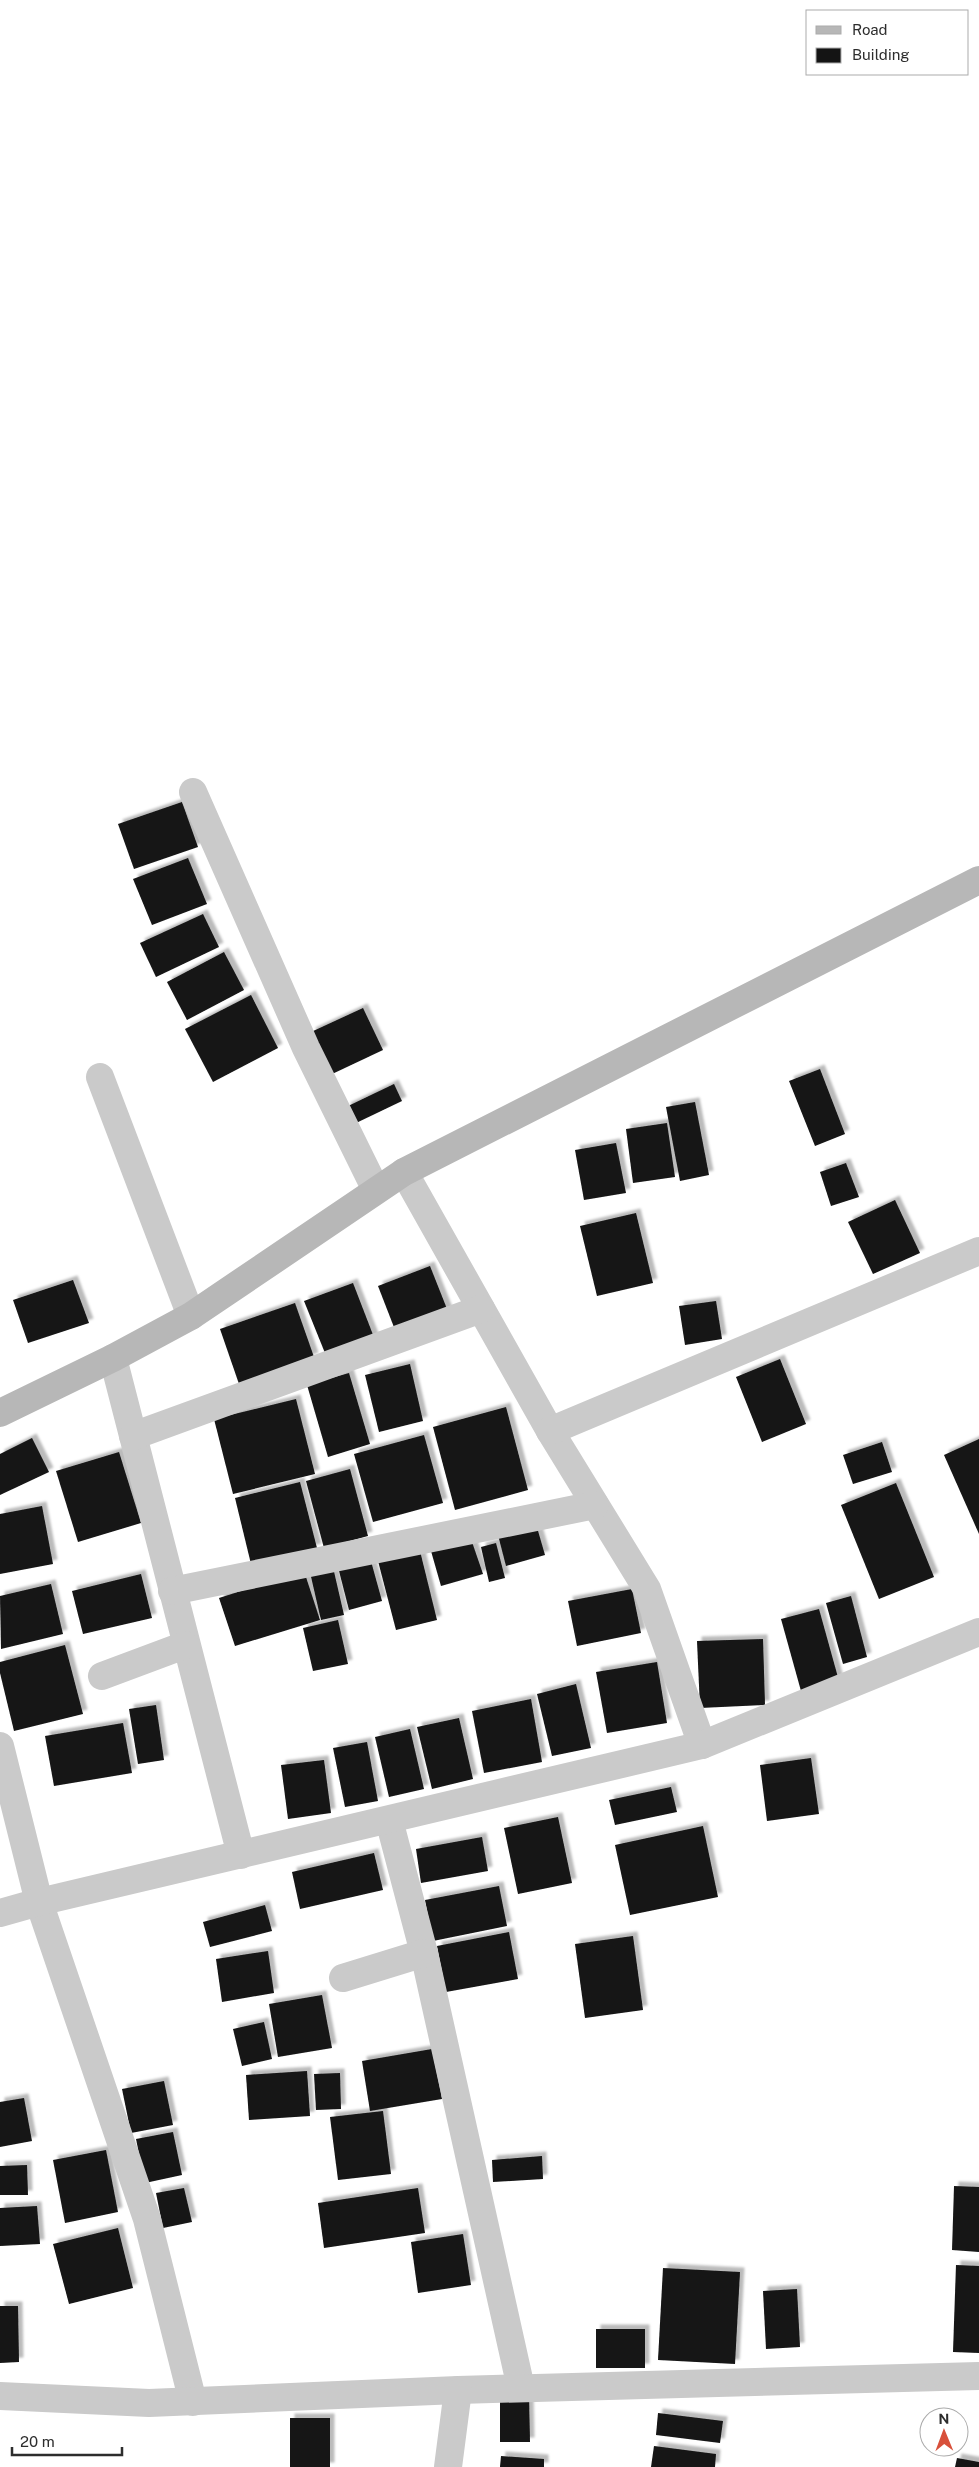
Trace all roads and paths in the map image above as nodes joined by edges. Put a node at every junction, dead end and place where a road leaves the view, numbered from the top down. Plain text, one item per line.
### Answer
1 (194, 792) dead end
2 (979, 883) edge
3 (100, 1077) dead end
4 (404, 1172) junction
5 (376, 1190) junction
6 (979, 1251) edge
7 (481, 1309) junction
8 (192, 1316) junction
9 (113, 1358) junction
10 (0, 1413) edge
11 (550, 1431) junction
12 (132, 1436) junction
13 (595, 1505) junction
14 (172, 1592) junction
15 (979, 1632) edge
16 (186, 1645) junction
17 (102, 1676) dead end
18 (702, 1745) junction
19 (0, 1746) edge
20 (389, 1820) junction
21 (241, 1855) junction
22 (39, 1902) junction
23 (0, 1913) edge
24 (424, 1954) junction
25 (343, 1978) dead end
26 (979, 2376) edge
27 (520, 2388) junction
28 (458, 2390) junction
29 (0, 2396) edge
30 (193, 2402) junction
31 (448, 2467) edge

1 - 5 street
2 - 4 main road
3 - 8 street
4 - 5 main road
4 - 7 street
5 - 8 main road
6 - 11 street
7 - 11 street
7 - 12 street
8 - 9 main road
9 - 10 main road
9 - 12 street
11 - 13 street
12 - 14 street
13 - 14 street
13 - 18 street
14 - 16 street
15 - 18 street
16 - 17 street
16 - 21 street
18 - 20 street
19 - 22 street
20 - 21 street
20 - 24 street
21 - 22 street
22 - 23 street
22 - 30 street
24 - 25 street
24 - 27 street
26 - 27 street
27 - 28 street
28 - 30 street
28 - 31 street
29 - 30 street

